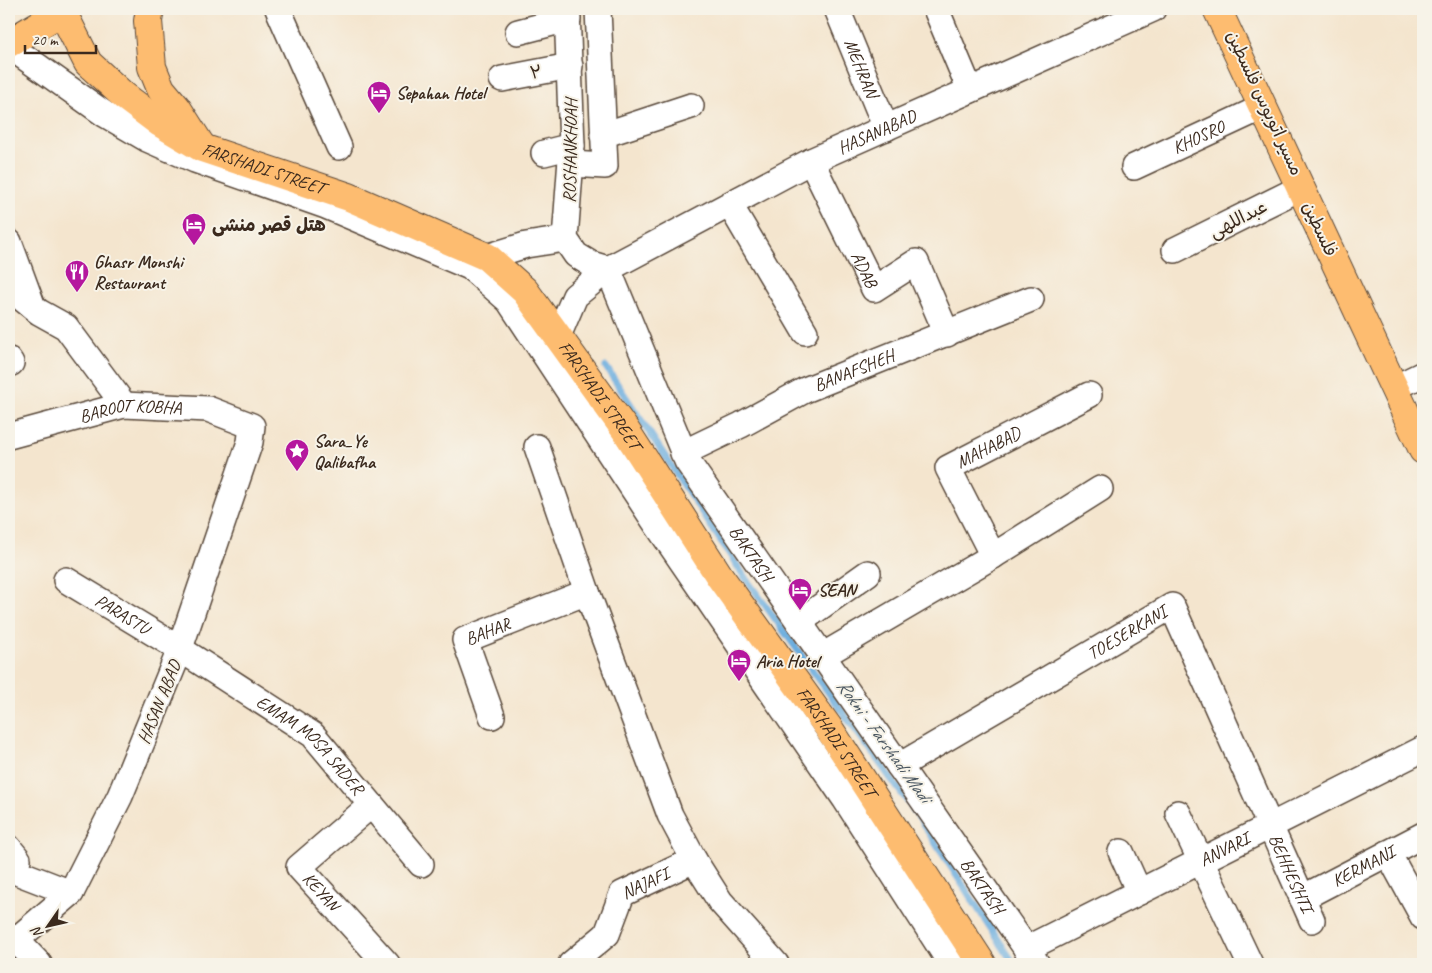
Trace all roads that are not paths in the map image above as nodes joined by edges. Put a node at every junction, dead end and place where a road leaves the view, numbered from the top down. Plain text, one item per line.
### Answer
1 (63, 9) edge
2 (150, 9) edge
3 (278, 9) edge
4 (598, 9) edge
5 (837, 9) edge
6 (936, 9) edge
7 (1153, 9) edge
8 (1217, 9) edge
9 (1221, 9) edge
10 (567, 14) edge
11 (518, 32) dead end
12 (9, 44) edge
13 (570, 66) junction
14 (502, 79) dead end
15 (970, 90) junction
16 (691, 106) dead end
17 (1263, 107) junction
18 (886, 128) junction
19 (603, 135) junction
20 (339, 147) dead end
21 (202, 148) junction
22 (544, 153) dead end
23 (572, 156) junction
24 (810, 161) junction
25 (1134, 167) dead end
26 (1300, 188) junction
27 (730, 204) junction
28 (565, 239) junction
29 (9, 242) edge
30 (1175, 250) dead end
31 (487, 257) junction
32 (608, 269) junction
33 (9, 288) edge
34 (1031, 299) dead end
35 (33, 306) junction
36 (805, 332) dead end
37 (947, 334) junction
38 (558, 336) junction
39 (9, 360) edge
40 (9, 364) edge
41 (1423, 374) edge
42 (1396, 387) junction
43 (1089, 395) dead end
44 (124, 405) junction
45 (64, 422) junction
46 (252, 426) joint
47 (9, 436) edge
48 (1423, 442) edge
49 (48, 444) dead end
50 (537, 447) dead end
51 (1423, 450) edge
52 (683, 453) junction
53 (1100, 489) dead end
54 (993, 556) junction
55 (868, 573) dead end
56 (66, 580) dead end
57 (587, 592) junction
58 (799, 622) junction
59 (180, 649) junction
60 (822, 656) junction
61 (492, 716) dead end
62 (1423, 749) edge
63 (899, 766) junction
64 (371, 805) junction
65 (1178, 812) dead end
66 (1270, 826) junction
67 (1423, 834) edge
68 (9, 848) edge
69 (1121, 852) dead end
70 (1388, 853) junction
71 (694, 860) junction
72 (1200, 861) junction
73 (421, 864) dead end
74 (1139, 892) junction
75 (71, 893) junction
76 (1302, 898) junction
77 (1423, 917) edge
78 (1312, 920) dead end
79 (12, 943) edge
80 (1031, 956) edge
81 (40, 964) edge
82 (387, 964) edge
83 (571, 964) edge
84 (776, 964) edge
85 (951, 964) edge
86 (982, 964) edge
87 (1250, 964) edge

1 - 12 main road
1 - 21 main road, FARSHADI STREET
2 - 21 main road
3 - 20 street
4 - 19 street, ROSHANKHOAH
5 - 18 street, MEHRAN
6 - 15 street
7 - 15 street, HASANABAD
8 - 17 main road, فلسطین
9 - 42 street, مسیر اتوبوس فلسطین
10 - 11 street
10 - 13 street, ROSHANKHOAH
12 - 85 street, FARSHADI STREET
13 - 14 street, ۲
13 - 23 street, ROSHANKHOAH
15 - 18 street, HASANABAD
16 - 19 street
17 - 25 street, KHOSRO
17 - 26 main road, فلسطین
18 - 24 street, HASANABAD
19 - 23 street, ROSHANKHOAH
21 - 31 main road, FARSHADI STREET
22 - 23 street
23 - 28 street, ROSHANKHOAH
24 - 27 street, HASANABAD
24 - 37 street, ADAB
26 - 30 street, عبداللهی
26 - 42 main road, فلسطین
27 - 32 street, HASANABAD
27 - 36 street
28 - 31 street
28 - 32 street
29 - 35 street
31 - 38 main road, FARSHADI STREET
32 - 38 street, HASANABAD
32 - 52 street, BAKTASH
33 - 35 street
34 - 37 street, BANAFSHEH
35 - 44 street
37 - 52 street, BANAFSHEH
38 - 86 main road, FARSHADI STREET
39 - 40 street
41 - 42 street
42 - 48 street, مسیر اتوبوس فلسطین
42 - 51 main road, فلسطین
43 - 54 street, MAHABAD
44 - 45 street, BAROOT KOBHA
44 - 46 street, BAROOT KOBHA
45 - 47 street, BAROOT KOBHA
45 - 49 street
46 - 59 street, HASAN ABAD
50 - 57 street
52 - 58 street, BAKTASH
53 - 54 street
54 - 60 street
55 - 58 street
56 - 59 street, PARASTU
57 - 61 street, BAHAR
57 - 71 street
58 - 60 street, BAKTASH
59 - 64 street, EMAM MOSA SADER
59 - 75 street, HASAN ABAD
60 - 63 street, BAKTASH
62 - 66 street, ANVARI
63 - 66 street, TOESERKANI
63 - 80 street, BAKTASH
64 - 73 street, EMAM MOSA SADER
64 - 82 street, KEYAN
65 - 72 street
66 - 72 street, ANVARI
66 - 76 street, BEHHESHTI
67 - 70 street, KERMANI
68 - 75 street
69 - 74 street
70 - 76 street, KERMANI
70 - 77 street
71 - 83 street, NAJAFI
71 - 84 street
72 - 74 street, ANVARI
72 - 87 street
74 - 80 street, ANVARI
75 - 79 street, HASAN ABAD
76 - 78 street, BEHHESHTI
79 - 81 street

